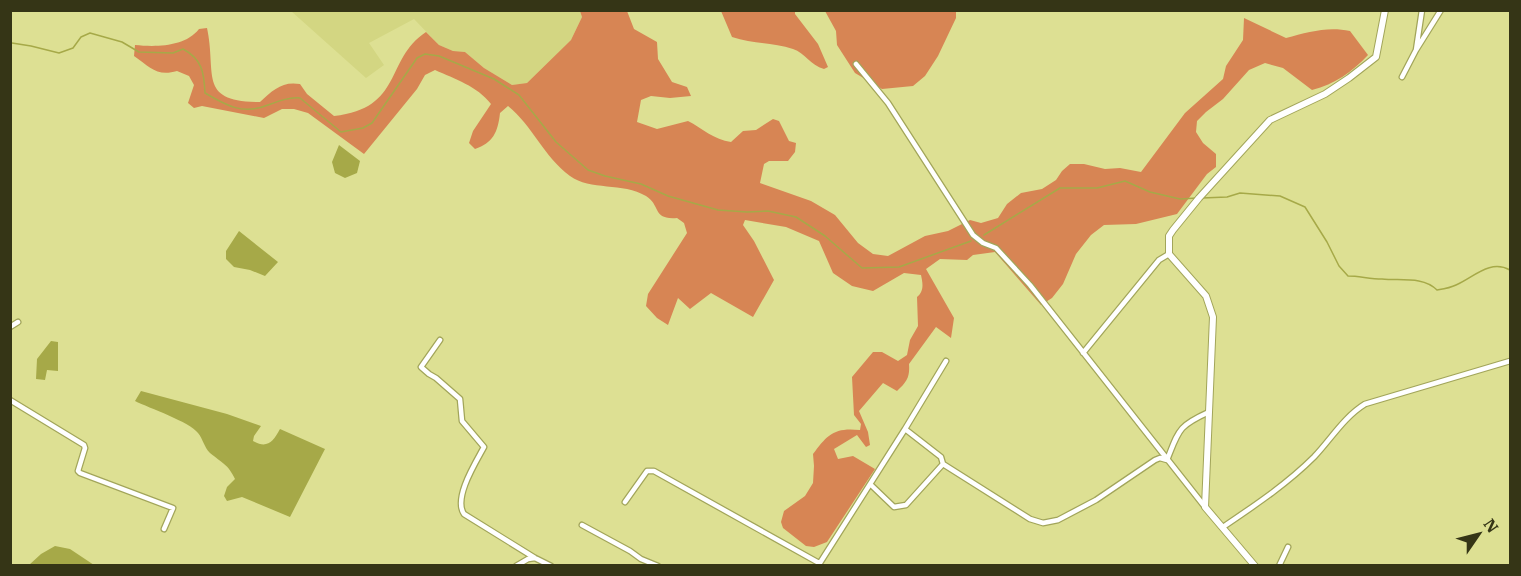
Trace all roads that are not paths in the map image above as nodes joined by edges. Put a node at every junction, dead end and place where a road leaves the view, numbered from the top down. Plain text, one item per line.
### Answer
1 (1385, 10) edge
2 (1422, 10) edge
3 (1441, 10) edge
4 (1416, 50) junction
5 (856, 64) dead end
6 (1402, 77) dead end
7 (1169, 254) junction
8 (18, 322) dead end
9 (10, 327) edge
10 (440, 340) dead end
11 (1083, 353) junction
12 (946, 361) dead end
13 (1510, 361) edge
14 (10, 400) edge
15 (1209, 412) junction
16 (906, 429) junction
17 (1167, 460) junction
18 (943, 464) junction
19 (870, 484) junction
20 (625, 502) dead end
21 (1205, 507) junction
22 (582, 525) dead end
23 (1222, 528) junction
24 (164, 529) dead end
25 (1288, 547) dead end
26 (535, 558) junction
27 (818, 564) edge
28 (516, 566) edge
29 (551, 566) edge
30 (658, 566) edge
31 (1254, 566) edge
32 (1279, 566) edge

1 - 7 street
2 - 4 street
3 - 4 street
4 - 6 street
5 - 11 street
7 - 11 street
7 - 15 street
8 - 9 street
10 - 26 street
11 - 17 street
12 - 16 street
13 - 23 street
14 - 24 street
15 - 17 street
15 - 21 street
16 - 18 street
16 - 19 street
17 - 18 street
17 - 21 street
18 - 19 street
19 - 27 street
20 - 27 street
21 - 23 street
22 - 30 street
23 - 31 street
25 - 32 street
26 - 28 street
26 - 29 street

